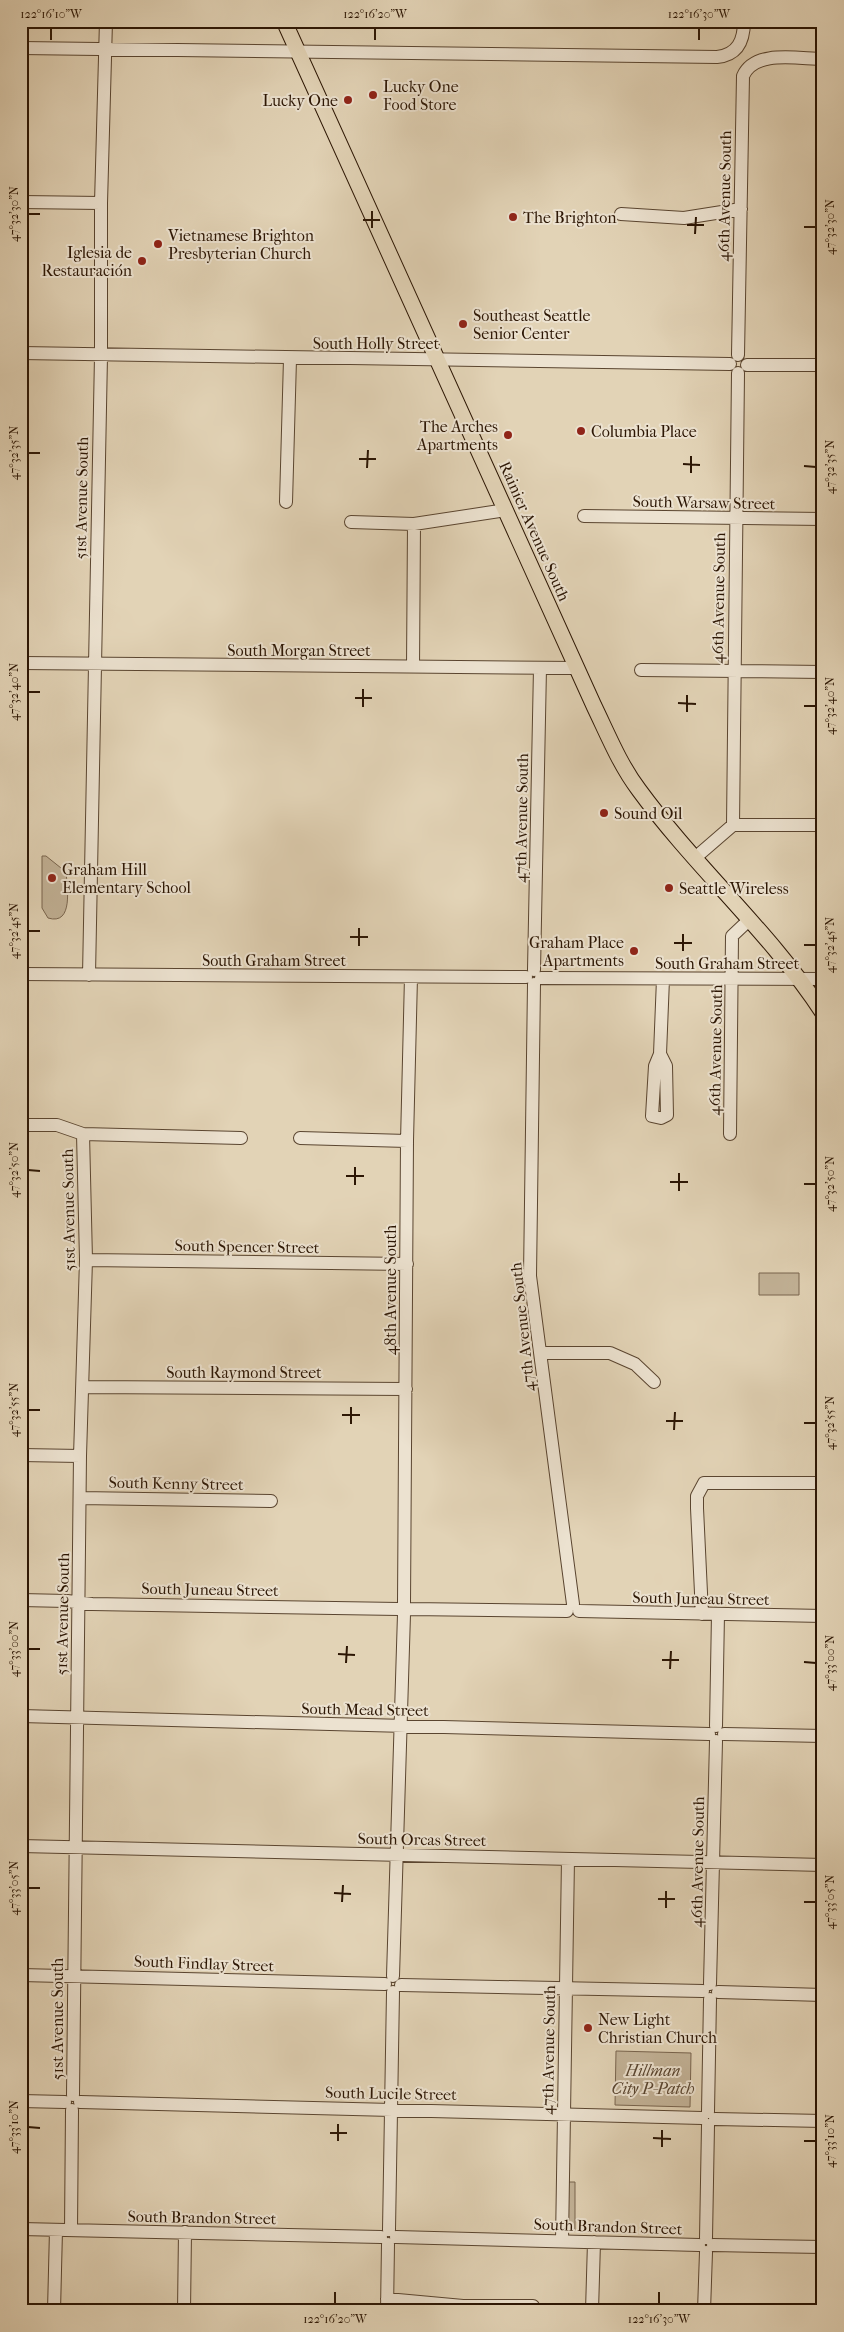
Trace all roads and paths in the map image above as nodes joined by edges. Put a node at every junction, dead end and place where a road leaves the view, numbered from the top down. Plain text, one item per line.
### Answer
1 (106, 21) edge
2 (284, 21) edge
3 (744, 21) edge
4 (21, 48) edge
5 (106, 50) junction
6 (298, 52) junction
7 (823, 59) edge
8 (21, 202) edge
9 (101, 203) junction
10 (741, 209) junction
11 (621, 214) dead end
12 (21, 353) edge
13 (101, 356) junction
14 (290, 359) junction
15 (437, 360) junction
16 (738, 364) junction
17 (823, 365) edge
18 (286, 502) dead end
19 (506, 510) junction
20 (584, 516) dead end
21 (736, 518) junction
22 (823, 519) edge
23 (351, 522) dead end
24 (414, 524) junction
25 (21, 663) edge
26 (94, 664) junction
27 (413, 667) junction
28 (540, 668) junction
29 (577, 668) junction
30 (641, 670) dead end
31 (734, 671) junction
32 (823, 672) edge
33 (733, 825) junction
34 (823, 825) edge
35 (696, 857) junction
36 (750, 919) junction
37 (21, 974) edge
38 (89, 975) junction
39 (411, 977) junction
40 (534, 977) junction
41 (663, 979) junction
42 (732, 979) junction
43 (799, 979) junction
44 (823, 979) edge
45 (823, 1013) edge
46 (660, 1054) dead end
47 (21, 1125) edge
48 (83, 1134) junction
49 (730, 1134) dead end
50 (241, 1138) dead end
51 (300, 1138) dead end
52 (407, 1141) junction
53 (86, 1260) junction
54 (407, 1264) junction
55 (540, 1353) junction
56 (654, 1382) dead end
57 (82, 1387) junction
58 (406, 1389) junction
59 (21, 1455) edge
60 (80, 1456) junction
61 (823, 1483) edge
62 (80, 1498) junction
63 (271, 1500) dead end
64 (21, 1600) edge
65 (79, 1602) junction
66 (404, 1609) junction
67 (573, 1609) junction
68 (702, 1614) junction
69 (718, 1614) junction
70 (823, 1616) edge
71 (21, 1716) edge
72 (77, 1718) junction
73 (402, 1726) junction
74 (716, 1734) junction
75 (823, 1736) edge
76 (21, 1846) edge
77 (75, 1848) junction
78 (395, 1855) junction
79 (568, 1859) junction
80 (713, 1861) junction
81 (823, 1865) edge
82 (21, 1975) edge
83 (74, 1976) junction
84 (393, 1984) junction
85 (566, 1988) junction
86 (710, 1991) junction
87 (823, 1995) edge
88 (21, 2101) edge
89 (72, 2102) junction
90 (391, 2109) junction
91 (563, 2113) junction
92 (708, 2118) junction
93 (823, 2121) edge
94 (21, 2229) edge
95 (56, 2230) junction
96 (70, 2230) junction
97 (185, 2232) junction
98 (389, 2237) junction
99 (562, 2241) junction
100 (594, 2242) junction
101 (706, 2245) junction
102 (823, 2247) edge
103 (387, 2305) edge
104 (533, 2306) dead end
105 (54, 2311) edge
106 (184, 2311) edge
107 (592, 2311) edge
108 (704, 2311) edge

1 - 5 street, 51st Avenue South
2 - 6 main road, Rainier Avenue South
3 - 6 street
4 - 5 street
5 - 6 street
5 - 9 street, 51st Avenue South
6 - 15 main road, Rainier Avenue South
7 - 10 street, 46th Avenue South
8 - 9 street
9 - 13 street, 51st Avenue South
10 - 11 street
10 - 16 street, 46th Avenue South
12 - 13 street, South Holly Street
13 - 14 street, South Holly Street
13 - 26 street, 51st Avenue South
14 - 15 street, South Holly Street
14 - 18 street
15 - 16 street, South Holly Street
15 - 19 main road, Rainier Avenue South
16 - 17 street, South Holly Street
16 - 21 street, 46th Avenue South
19 - 24 street
19 - 29 main road, Rainier Avenue South
20 - 21 street, South Warsaw Street
21 - 22 street, South Warsaw Street
21 - 31 street, 46th Avenue South
23 - 24 street
24 - 27 street
25 - 26 street, South Morgan Street
26 - 27 street, South Morgan Street
26 - 38 street, 51st Avenue South
27 - 28 street, South Morgan Street
28 - 29 street, South Morgan Street
28 - 40 street, 47th Avenue South
29 - 35 main road, Rainier Avenue South
30 - 31 street
31 - 32 street
31 - 33 street, 46th Avenue South
33 - 34 street
33 - 35 street
35 - 36 main road, Rainier Avenue South
36 - 42 street, 46th Avenue South
36 - 43 main road, Rainier Avenue South
37 - 38 street, South Graham Street
38 - 39 street, South Graham Street
39 - 40 street, South Graham Street
39 - 52 street, 48th Avenue South
40 - 41 street, South Graham Street
40 - 55 street, 47th Avenue South
41 - 42 street, South Graham Street
41 - 46 street
42 - 43 street, South Graham Street
42 - 49 street, 46th Avenue South
43 - 44 street, South Graham Street
43 - 45 main road, Rainier Avenue South
47 - 48 street
48 - 50 street
48 - 53 street, 51st Avenue South
51 - 52 street
52 - 54 street, 48th Avenue South
53 - 54 street, South Spencer Street
53 - 57 street, 51st Avenue South
54 - 58 street, 48th Avenue South
55 - 56 street
55 - 67 street, 47th Avenue South
57 - 58 street, South Raymond Street
57 - 60 street, 51st Avenue South
58 - 66 street, 48th Avenue South
59 - 60 street
60 - 62 street, 51st Avenue South
61 - 68 street
62 - 63 street, South Kenny Street
62 - 65 street, 51st Avenue South
64 - 65 street, South Juneau Street
65 - 66 street, South Juneau Street
65 - 72 street, 51st Avenue South
66 - 67 street, South Juneau Street
66 - 73 street, 48th Avenue South
67 - 68 street, South Juneau Street
68 - 69 street, South Juneau Street
69 - 70 street, South Juneau Street
69 - 74 street, 46th Avenue South
71 - 72 street, South Mead Street
72 - 73 street, South Mead Street
72 - 77 street, 51st Avenue South
73 - 74 street, South Mead Street
73 - 78 street, 48th Avenue South
74 - 75 street, South Mead Street
74 - 80 street, 46th Avenue South
76 - 77 street, South Orcas Street
77 - 78 street, South Orcas Street
77 - 83 street, 51st Avenue South
78 - 79 street, South Orcas Street
78 - 84 street, 48th Avenue South
79 - 80 street, South Orcas Street
79 - 85 street, 47th Avenue South
80 - 81 street, South Orcas Street
80 - 86 street, 46th Avenue South
82 - 83 street, South Findlay Street
83 - 84 street, South Findlay Street
83 - 89 street, 51st Avenue South
84 - 85 street, South Findlay Street
84 - 90 street, 48th Avenue South
85 - 86 street, South Findlay Street
85 - 91 street, 47th Avenue South
86 - 87 street, South Findlay Street
86 - 92 street, 46th Avenue South
88 - 89 street, South Lucile Street
89 - 90 street, South Lucile Street
89 - 96 street, 51st Avenue South
90 - 91 street, South Lucile Street
90 - 98 street, 48th Avenue South
91 - 92 street, South Lucile Street
91 - 99 street, 47th Avenue South
92 - 93 street, South Lucile Street
92 - 101 street, 46th Avenue South
94 - 95 street, South Brandon Street
95 - 96 street, South Brandon Street
95 - 105 street
96 - 97 street, South Brandon Street
97 - 98 street, South Brandon Street
97 - 106 street
98 - 99 street, South Brandon Street
98 - 103 street, 48th Avenue South
99 - 100 street, South Brandon Street
100 - 101 street, South Brandon Street
100 - 107 street
101 - 102 street, South Brandon Street
101 - 108 street, 46th Avenue South
103 - 104 street

